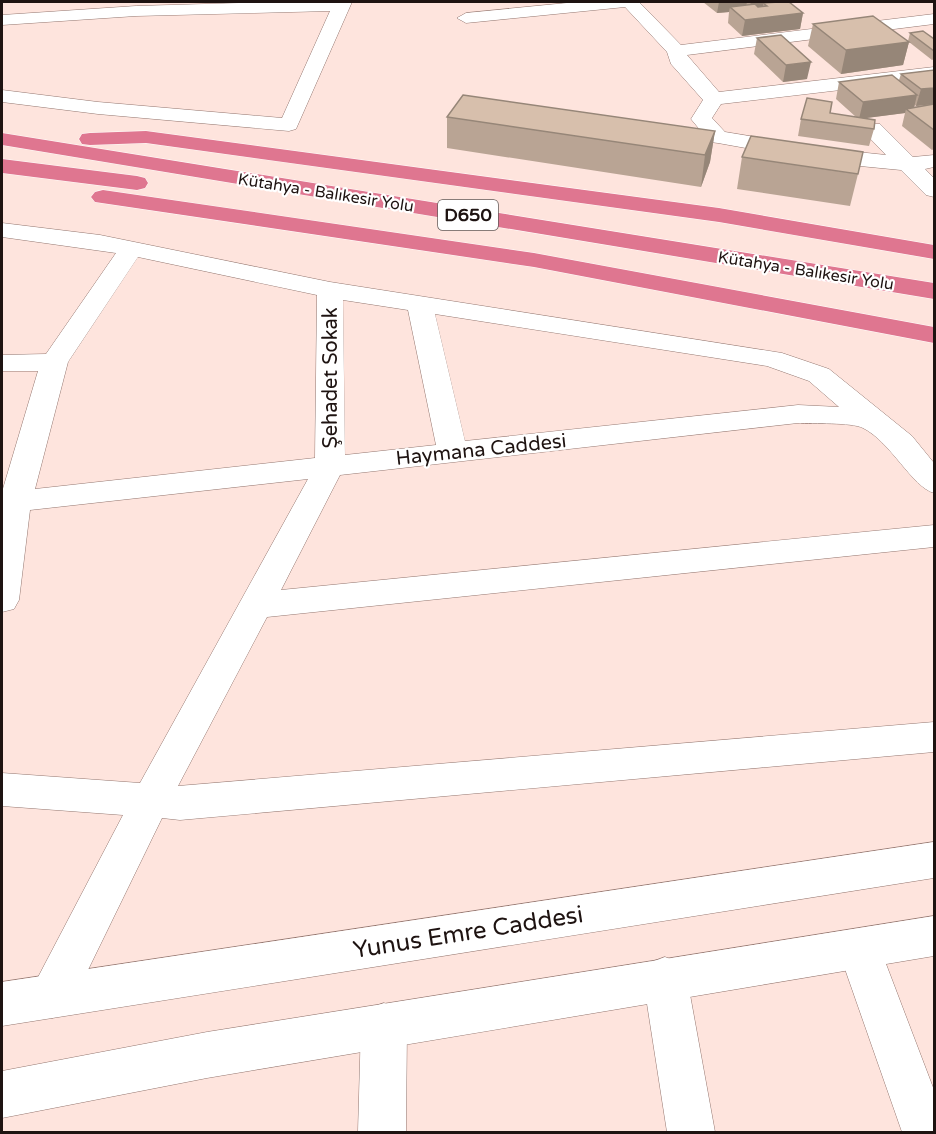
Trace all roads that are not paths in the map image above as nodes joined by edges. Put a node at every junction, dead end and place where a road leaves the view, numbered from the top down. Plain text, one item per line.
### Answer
1 (628, 2) edge
2 (343, 3) edge
3 (224, 5) edge
4 (107, 7) edge
5 (466, 18) dead end
6 (934, 19) edge
7 (2, 20) edge
8 (676, 51) junction
9 (934, 73) edge
10 (2, 96) edge
11 (714, 99) junction
12 (872, 129) edge
13 (12, 141) edge
14 (934, 161) edge
15 (910, 165) junction
16 (2, 166) edge
17 (28, 169) junction
18 (934, 190) edge
19 (2, 230) edge
20 (132, 248) junction
21 (934, 252) edge
22 (330, 290) junction
23 (934, 291) edge
24 (420, 304) junction
25 (934, 311) edge
26 (934, 335) edge
27 (54, 362) junction
28 (2, 363) edge
29 (869, 418) junction
30 (453, 452) junction
31 (330, 466) junction
32 (934, 483) edge
33 (9, 502) edge
34 (934, 536) edge
35 (2, 600) edge
36 (256, 605) junction
37 (934, 737) edge
38 (2, 789) edge
39 (151, 800) junction
40 (934, 860) edge
41 (934, 936) edge
42 (860, 949) junction
43 (665, 978) junction
44 (52, 996) junction
45 (2, 1004) edge
46 (384, 1025) junction
47 (2, 1095) edge
48 (382, 1132) edge
49 (691, 1132) edge
50 (926, 1132) edge

1 - 5 street
1 - 8 street
2 - 3 street
2 - 10 street
3 - 4 street
4 - 7 street
6 - 8 street
8 - 11 street
9 - 11 street
11 - 15 street
12 - 15 street
13 - 21 highway
13 - 23 highway, Kütahya - Balıkesir Yolu / D650
14 - 15 street
15 - 18 street
16 - 17 highway, Kütahya - Balıkesir Yolu / D650
17 - 25 highway, Kütahya - Balıkesir Yolu / D650
17 - 26 highway
19 - 20 street
20 - 22 street
20 - 27 street
22 - 24 street
22 - 31 street, Şehadet Sokak
24 - 29 street
24 - 30 street
27 - 28 street
27 - 33 street
29 - 30 street, Haymana Caddesi
29 - 32 street
30 - 31 street, Haymana Caddesi
31 - 33 street, Haymana Caddesi
31 - 36 street
33 - 35 street
34 - 36 street
36 - 39 street
37 - 39 street
38 - 39 street
39 - 44 street
40 - 44 street, Yunus Emre Caddesi
41 - 42 street
42 - 43 street
42 - 50 street
43 - 46 street
43 - 49 street
44 - 45 street, Yunus Emre Caddesi
46 - 47 street
46 - 48 street

